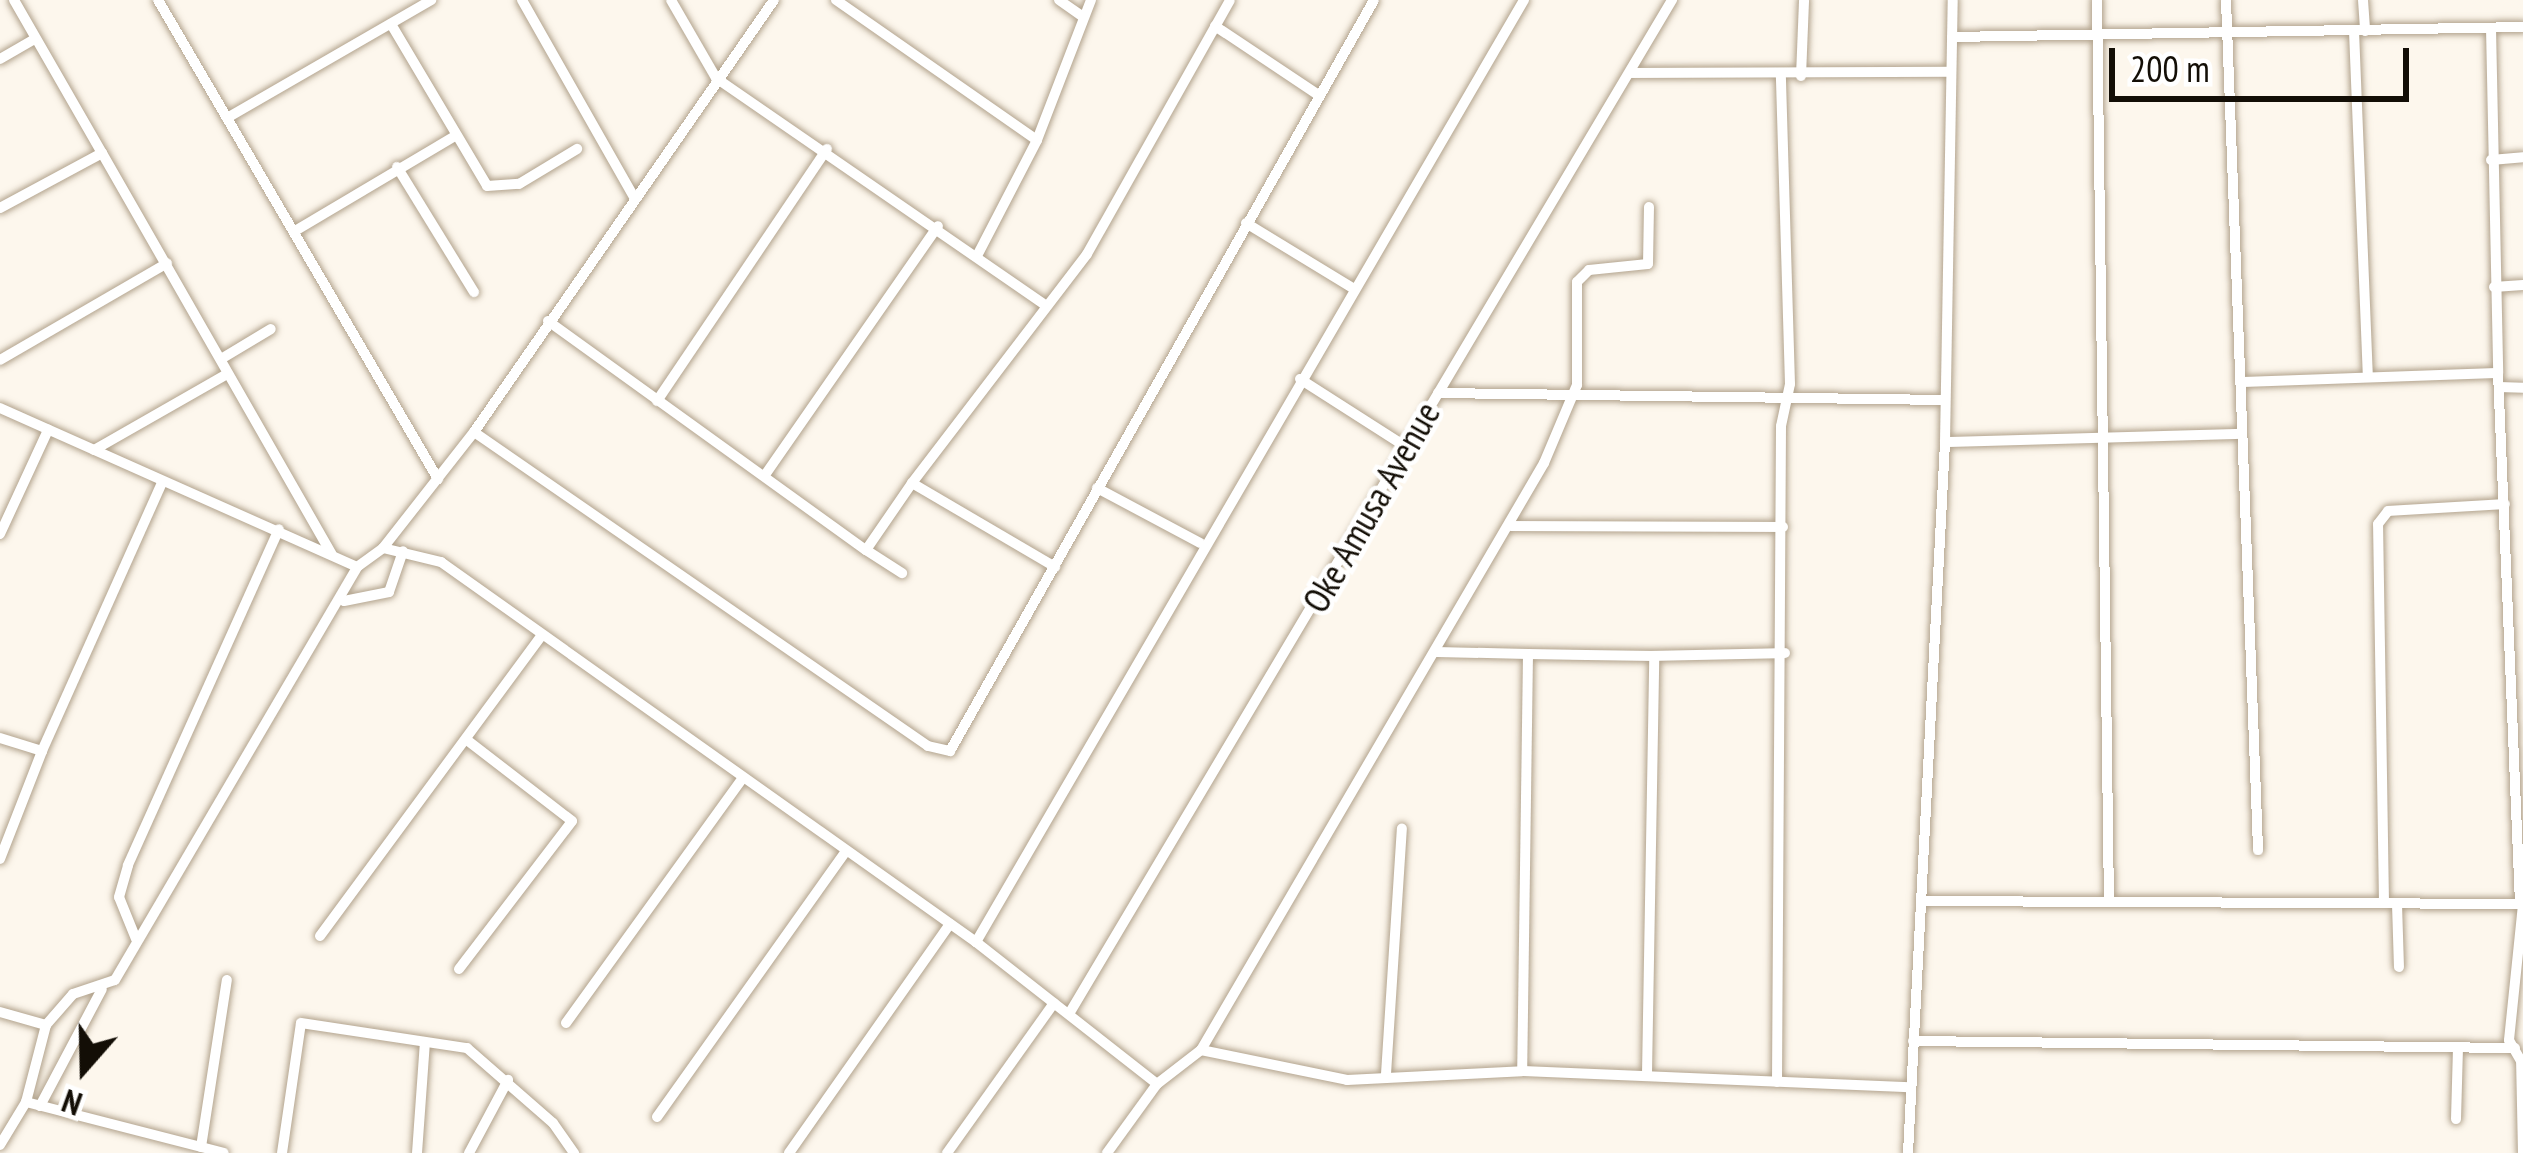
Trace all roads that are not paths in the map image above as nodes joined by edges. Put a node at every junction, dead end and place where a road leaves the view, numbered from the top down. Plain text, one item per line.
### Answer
1 (14, 0) edge
2 (158, 0) edge
3 (431, 0) edge
4 (522, 0) edge
5 (671, 0) edge
6 (774, 0) edge
7 (836, 0) edge
8 (1059, 0) edge
9 (1091, 0) edge
10 (1230, 0) edge
11 (1374, 0) edge
12 (1524, 0) edge
13 (1672, 0) edge
14 (1804, 0) edge
15 (1953, 0) edge
16 (2097, 0) edge
17 (2226, 0) edge
18 (2363, 0) edge
19 (1083, 17) junction
20 (392, 24) junction
21 (1215, 26) junction
22 (2523, 27) edge
23 (2491, 28) junction
24 (2360, 31) junction
25 (1952, 37) junction
26 (2097, 38) junction
27 (2226, 39) junction
28 (33, 40) junction
29 (0, 59) edge
30 (1950, 72) junction
31 (1630, 74) junction
32 (1781, 76) junction
33 (1801, 76) junction
34 (716, 78) junction
35 (1317, 94) junction
36 (227, 118) junction
37 (453, 136) junction
38 (1036, 140) junction
39 (577, 149) dead end
40 (827, 149) junction
41 (102, 153) junction
42 (2523, 157) edge
43 (2492, 160) junction
44 (397, 167) junction
45 (634, 197) junction
46 (1649, 207) dead end
47 (0, 208) edge
48 (1246, 223) junction
49 (938, 226) junction
50 (295, 231) junction
51 (977, 254) junction
52 (167, 262) junction
53 (2523, 285) edge
54 (2494, 286) junction
55 (1351, 287) junction
56 (474, 292) dead end
57 (1043, 304) junction
58 (548, 321) junction
59 (271, 329) dead end
60 (221, 358) junction
61 (0, 360) edge
62 (227, 374) junction
63 (2368, 377) junction
64 (1300, 379) junction
65 (2499, 380) junction
66 (2241, 382) junction
67 (2523, 388) edge
68 (1438, 393) junction
69 (1573, 398) junction
70 (1943, 400) junction
71 (656, 401) junction
72 (1787, 402) junction
73 (0, 408) edge
74 (48, 430) junction
75 (473, 431) junction
76 (2239, 434) junction
77 (1945, 442) junction
78 (2104, 442) junction
79 (1408, 448) junction
80 (94, 450) junction
81 (765, 475) junction
82 (438, 479) junction
83 (162, 483) junction
84 (912, 483) junction
85 (1097, 488) junction
86 (2505, 504) junction
87 (1510, 526) junction
88 (1783, 527) junction
89 (279, 529) junction
90 (0, 534) edge
91 (1200, 543) junction
92 (383, 548) junction
93 (866, 550) junction
94 (403, 551) junction
95 (332, 554) junction
96 (357, 567) junction
97 (1055, 567) junction
98 (902, 574) dead end
99 (344, 601) junction
100 (542, 635) junction
101 (1436, 652) junction
102 (1785, 653) junction
103 (1528, 654) junction
104 (1654, 656) junction
105 (0, 738) edge
106 (467, 741) junction
107 (42, 751) junction
108 (743, 778) junction
109 (1402, 829) dead end
110 (2258, 850) dead end
111 (845, 852) junction
112 (0, 859) edge
113 (2109, 901) junction
114 (1924, 902) junction
115 (2391, 903) junction
116 (2522, 904) edge
117 (950, 924) junction
118 (320, 936) dead end
119 (136, 940) junction
120 (976, 942) junction
121 (2399, 967) dead end
122 (459, 969) dead end
123 (227, 980) dead end
124 (102, 989) junction
125 (2517, 1000) edge
126 (1054, 1003) junction
127 (0, 1012) edge
128 (1069, 1014) junction
129 (566, 1023) dead end
130 (46, 1025) junction
131 (1913, 1041) junction
132 (425, 1042) junction
133 (2458, 1047) junction
134 (2516, 1048) junction
135 (1201, 1050) junction
136 (1522, 1071) junction
137 (1387, 1074) junction
138 (1647, 1074) junction
139 (508, 1080) junction
140 (1777, 1082) junction
141 (1157, 1084) junction
142 (1911, 1087) junction
143 (26, 1102) junction
144 (40, 1106) junction
145 (657, 1117) dead end
146 (2456, 1119) dead end
147 (0, 1145) edge
148 (201, 1147) junction
149 (224, 1153) edge
150 (282, 1153) edge
151 (417, 1153) edge
152 (469, 1153) edge
153 (574, 1153) edge
154 (789, 1153) edge
155 (947, 1153) edge
156 (1107, 1153) edge
157 (1908, 1153) edge
158 (2522, 1153) edge

1 - 28 street
2 - 36 street
3 - 20 street
4 - 45 street
5 - 34 street
6 - 34 street
7 - 38 street
8 - 19 street
9 - 19 street
10 - 21 street
11 - 35 street
12 - 55 street
13 - 31 street, Oke Amusa Avenue
14 - 33 street
15 - 25 street
16 - 26 street
17 - 27 street
18 - 24 street
19 - 38 street
20 - 36 street
20 - 37 street
21 - 35 street
21 - 57 street
22 - 23 street
23 - 24 street
23 - 43 street
24 - 27 street
24 - 63 street
25 - 26 street
25 - 30 street
26 - 27 street
26 - 78 street
27 - 66 street
28 - 29 street
28 - 41 street
30 - 33 street
30 - 70 street
31 - 32 street
31 - 68 street, Oke Amusa Avenue
32 - 33 street
32 - 72 street
34 - 40 street
34 - 45 street
35 - 48 street
36 - 50 street
37 - 39 street
37 - 44 street
38 - 51 street
40 - 49 street
40 - 71 street
41 - 47 street
41 - 52 street
42 - 43 street
43 - 54 street
44 - 50 street
44 - 56 street
45 - 58 street
46 - 69 street
48 - 55 street
48 - 85 street
49 - 51 street
49 - 81 street
50 - 82 street
51 - 57 street
52 - 60 street
52 - 61 street
53 - 54 street
54 - 65 street
55 - 64 street
57 - 84 street
58 - 71 street
58 - 75 street
59 - 60 street
60 - 62 street
62 - 80 street
62 - 95 street
63 - 65 street
63 - 66 street
64 - 79 street
64 - 91 street
65 - 67 street
65 - 86 street
66 - 76 street
68 - 69 street
68 - 79 street, Oke Amusa Avenue
69 - 72 street
69 - 87 street
70 - 72 street
70 - 77 street
71 - 81 street
72 - 88 street
73 - 74 street
74 - 80 street
74 - 90 street
75 - 82 street
75 - 97 street
76 - 78 street
76 - 110 street
77 - 78 street
77 - 114 street
78 - 113 street
79 - 128 street, Oke Amusa Avenue
80 - 83 street
81 - 93 street
82 - 92 street
83 - 89 street
83 - 107 street
84 - 93 street
84 - 97 street
85 - 91 street
85 - 97 street
86 - 115 street
86 - 116 street
87 - 88 street
87 - 101 street
88 - 102 street
89 - 95 street
89 - 119 street
91 - 120 street
92 - 94 street
92 - 96 street
93 - 98 street
94 - 99 street
94 - 100 street
95 - 96 street
96 - 99 street
99 - 119 street
100 - 106 street
100 - 108 street
101 - 103 street
101 - 135 street
102 - 104 street
102 - 140 street
103 - 104 street
103 - 136 street
104 - 138 street
105 - 107 street
106 - 118 street
106 - 122 street
107 - 112 street
108 - 111 street
108 - 129 street
109 - 137 street
111 - 117 street
111 - 145 street
113 - 114 street
113 - 115 street
114 - 131 street
115 - 116 street
115 - 121 street
116 - 125 street
117 - 120 street
117 - 154 street
119 - 124 street
120 - 126 street
123 - 148 street
124 - 130 street
124 - 144 street
125 - 134 street
126 - 128 street
126 - 155 street
127 - 130 street
128 - 141 street
130 - 143 street
131 - 133 street
131 - 142 street
132 - 139 street
132 - 150 street
132 - 151 street
133 - 134 street
133 - 146 street
134 - 158 street
135 - 137 street
135 - 141 street
136 - 137 street
136 - 138 street
138 - 140 street
139 - 152 street
139 - 153 street
140 - 142 street
141 - 156 street
142 - 157 street
143 - 144 street
143 - 147 street
144 - 148 street
148 - 149 street

